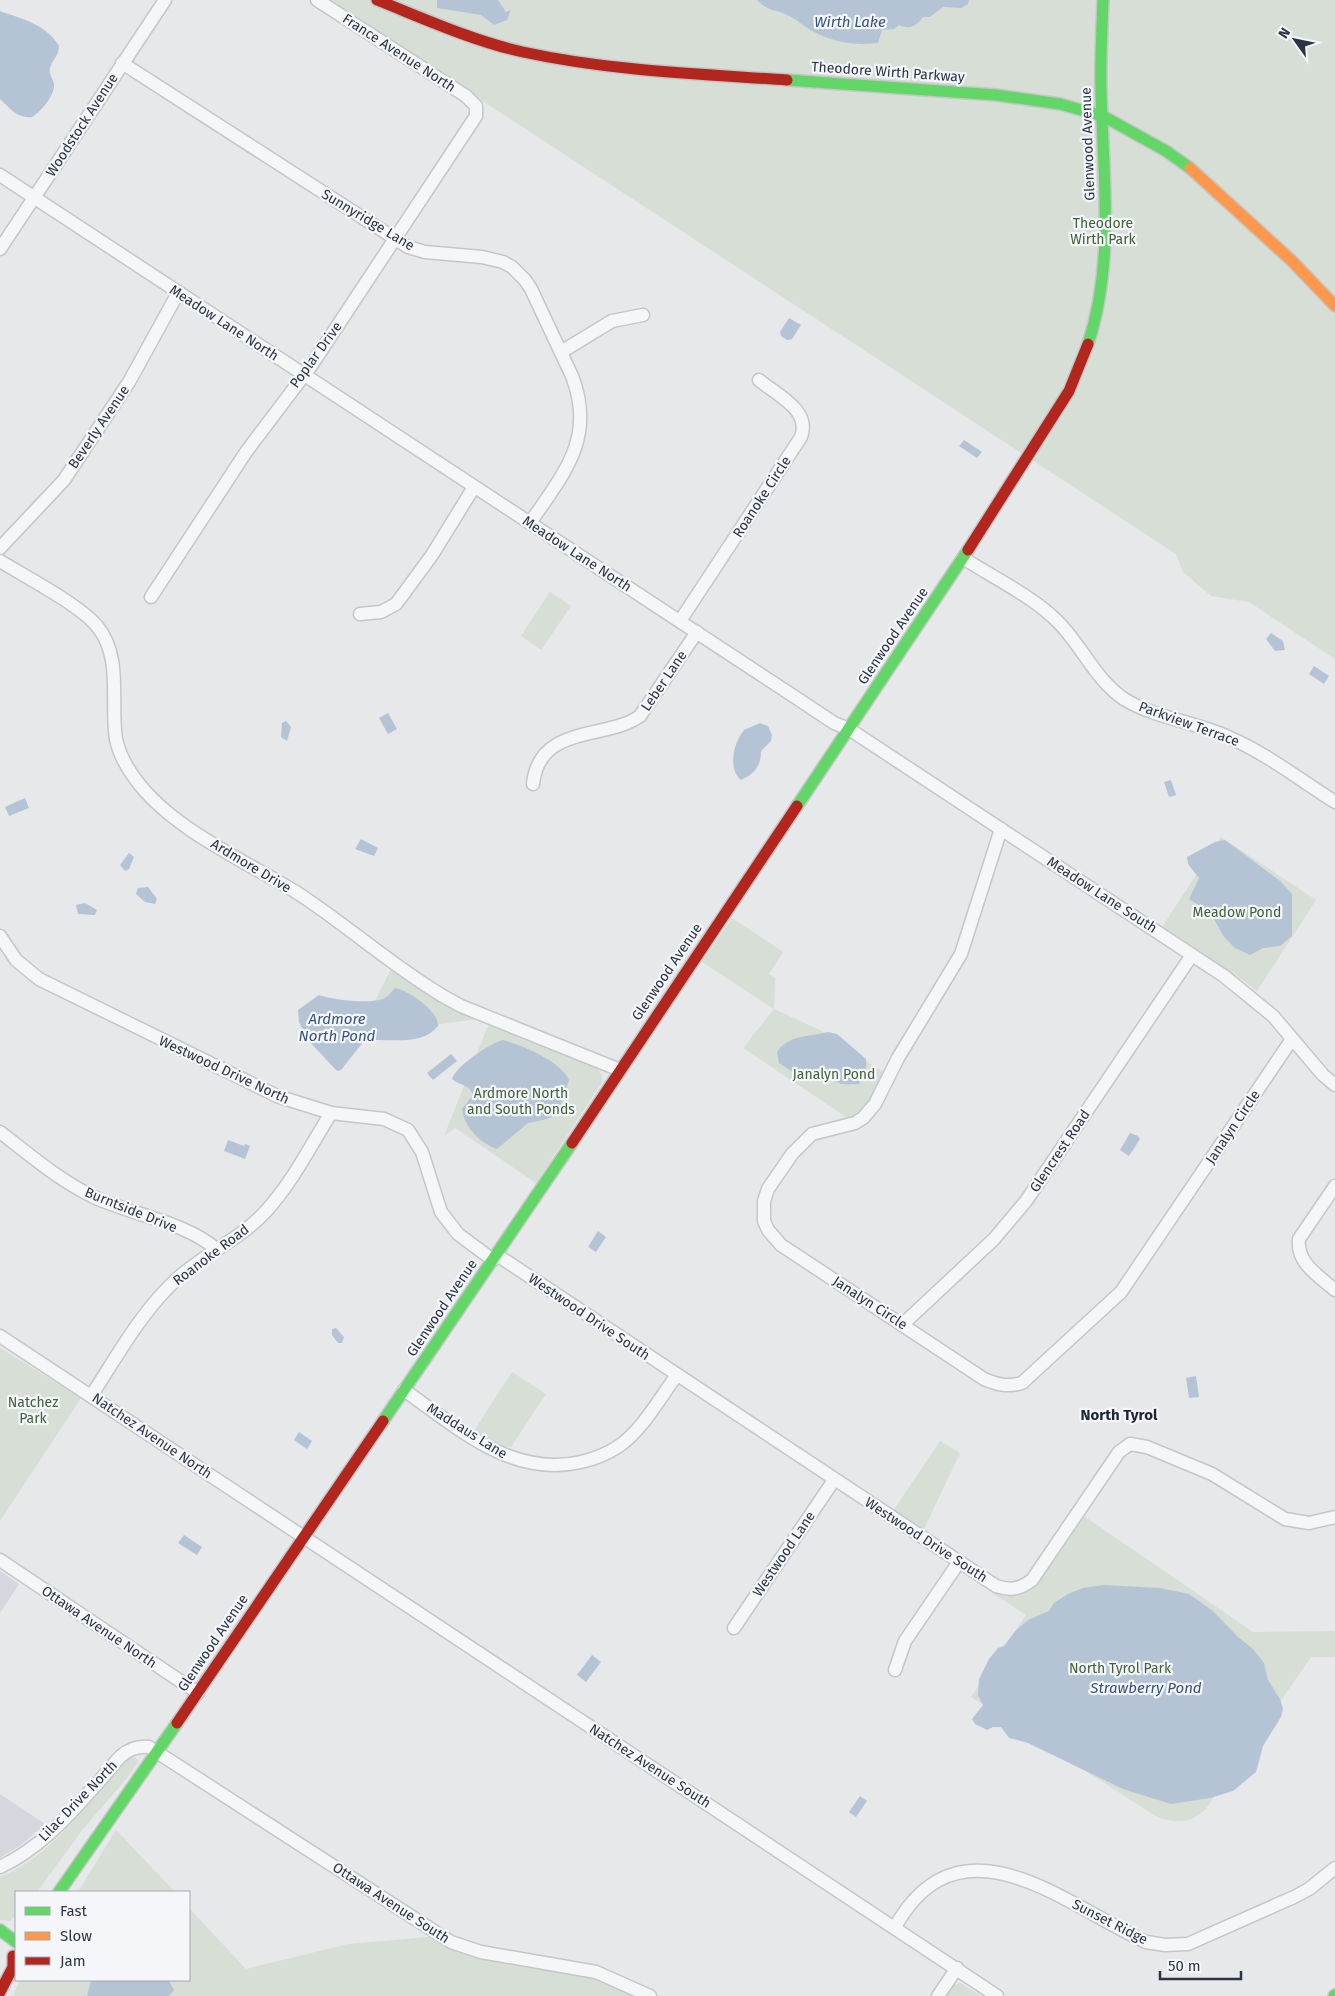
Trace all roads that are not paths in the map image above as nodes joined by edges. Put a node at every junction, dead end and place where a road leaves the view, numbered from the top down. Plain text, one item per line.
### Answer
1 (165, 0) edge
2 (317, 0) edge
3 (377, 0) edge
4 (1103, 0) edge
5 (122, 63) junction
6 (477, 110) joint
7 (1103, 116) junction
8 (0, 175) edge
9 (34, 198) junction
10 (395, 239) junction
11 (0, 249) edge
12 (178, 293) junction
13 (1335, 306) edge
14 (642, 314) dead end
15 (561, 352) junction
16 (303, 375) junction
17 (759, 380) dead end
18 (474, 487) junction
19 (530, 523) junction
20 (0, 548) edge
21 (963, 558) junction
22 (0, 561) edge
23 (152, 597) dead end
24 (360, 614) dead end
25 (680, 621) junction
26 (697, 632) junction
27 (849, 729) junction
28 (533, 784) dead end
29 (1335, 802) edge
30 (1001, 829) junction
31 (0, 936) edge
32 (1192, 955) junction
33 (1292, 1039) junction
34 (620, 1070) junction
35 (1335, 1086) edge
36 (331, 1113) junction
37 (0, 1132) edge
38 (1335, 1186) edge
39 (216, 1249) junction
40 (495, 1258) junction
41 (1335, 1290) edge
42 (902, 1324) junction
43 (0, 1336) edge
44 (677, 1375) junction
45 (404, 1390) junction
46 (91, 1396) junction
47 (834, 1480) junction
48 (1335, 1517) edge
49 (303, 1536) junction
50 (0, 1560) edge
51 (959, 1562) junction
52 (734, 1628) dead end
53 (895, 1670) dead end
54 (198, 1693) junction
55 (158, 1751) junction
56 (0, 1866) edge
57 (1335, 1868) edge
58 (60, 1891) edge
59 (895, 1927) junction
60 (1, 1931) edge
61 (15, 1941) edge
62 (12, 1953) edge
63 (0, 1968) edge
64 (957, 1968) junction
65 (0, 1992) edge
66 (650, 1996) edge
67 (938, 1996) edge
68 (997, 1996) edge

1 - 5 street, Woodstock Avenue
2 - 6 street, France Avenue North
3 - 7 main road, Theodore Wirth Parkway
4 - 7 main road, Glenwood Avenue
5 - 9 street, Woodstock Avenue
5 - 10 street, Sunnyridge Lane
6 - 10 street, Poplar Drive
7 - 13 main road, Theodore Wirth Parkway
7 - 21 main road, Glenwood Avenue
8 - 9 street, Meadow Lane North
9 - 11 street, Woodstock Avenue
9 - 12 street, Meadow Lane North
10 - 15 street, Sunnyridge Lane
10 - 16 street, Poplar Drive
12 - 16 street, Meadow Lane North
12 - 20 street, Beverly Avenue
14 - 15 street
15 - 19 street, Sunnyridge Lane
16 - 18 street, Meadow Lane North
16 - 23 street, Poplar Drive
17 - 25 street, Roanoke Circle
18 - 19 street, Meadow Lane North
18 - 24 street
19 - 25 street, Meadow Lane North
21 - 27 main road, Glenwood Avenue
21 - 29 street, Parkview Terrace
22 - 34 street, Ardmore Drive
25 - 26 street, Meadow Lane North
26 - 27 street
26 - 28 street, Leber Lane
27 - 30 street, Meadow Lane South
27 - 34 main road, Glenwood Avenue
30 - 32 street, Meadow Lane South
30 - 42 street, Janalyn Circle
31 - 36 street, Westwood Drive North
32 - 33 street, Meadow Lane South
32 - 42 street, Glencrest Road
33 - 35 street, Meadow Lane South
33 - 42 street, Janalyn Circle
34 - 40 main road, Glenwood Avenue
36 - 39 street, Roanoke Road
36 - 40 street, Westwood Drive North
37 - 39 street, Burntside Drive
38 - 41 street
39 - 46 street, Roanoke Road
40 - 44 street, Westwood Drive South
40 - 45 main road, Glenwood Avenue
43 - 46 street, Natchez Avenue North
44 - 45 street, Maddaus Lane
44 - 47 street, Westwood Drive South
45 - 49 main road, Glenwood Avenue
46 - 49 street, Natchez Avenue North
47 - 51 street, Westwood Drive South
47 - 52 street, Westwood Lane
48 - 51 street, Westwood Drive South
49 - 54 main road, Glenwood Avenue
49 - 59 street, Natchez Avenue South
50 - 54 street, Ottawa Avenue North
51 - 53 street
54 - 55 main road, Glenwood Avenue
55 - 56 street, Lilac Drive North
55 - 58 main road, Glenwood Avenue
55 - 66 street, Ottawa Avenue South
57 - 59 street, Sunset Ridge
59 - 64 street, Natchez Avenue South
60 - 61 main road
62 - 63 main road
62 - 65 main road
64 - 67 street
64 - 68 street, Natchez Avenue South

